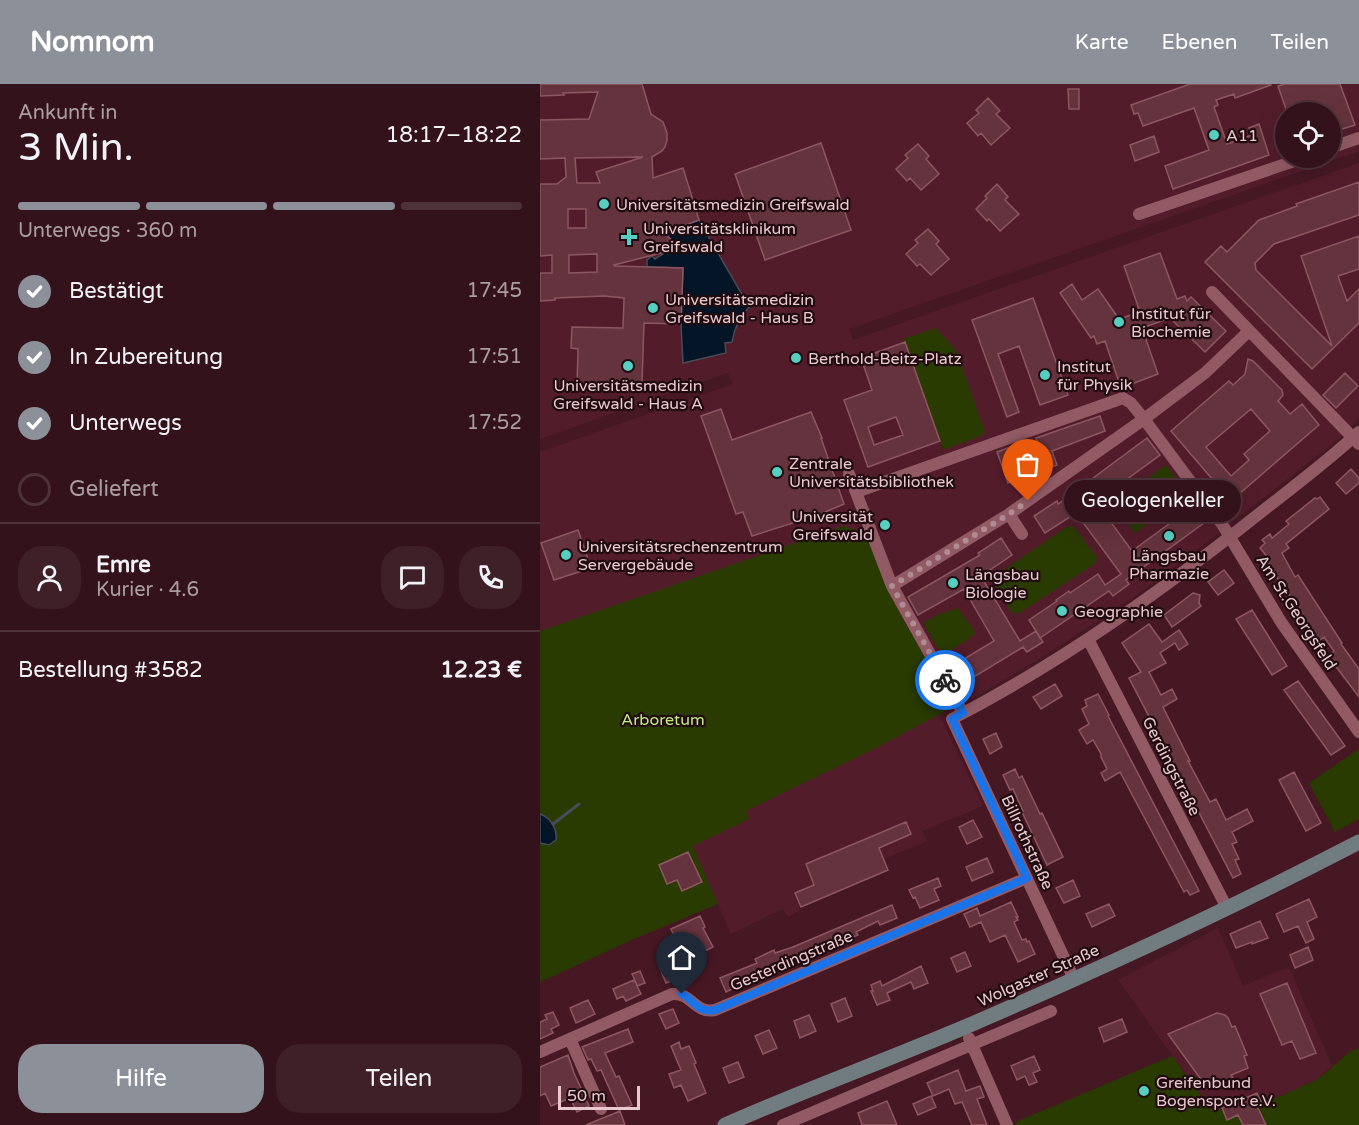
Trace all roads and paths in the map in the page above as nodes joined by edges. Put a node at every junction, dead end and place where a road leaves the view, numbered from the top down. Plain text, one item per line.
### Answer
1 (1359, 138) edge
2 (1341, 144) edge
3 (1275, 167) edge
4 (1139, 214) dead end
5 (1212, 292) dead end
6 (1249, 331) junction
7 (1144, 419) junction
8 (1357, 438) edge
9 (849, 474) dead end
10 (856, 492) junction
11 (1009, 514) junction
12 (1022, 534) dead end
13 (1231, 537) junction
14 (892, 586) junction
15 (1088, 639) junction
16 (957, 716) junction
17 (1359, 732) edge
18 (1359, 842) edge
19 (1027, 878) junction
20 (1227, 908) junction
21 (1074, 979) junction
22 (1051, 1011) dead end
23 (963, 1027) junction
24 (570, 1039) junction
25 (972, 1044) junction
26 (540, 1052) edge
27 (601, 1109) dead end
28 (726, 1125) edge
29 (783, 1125) edge
30 (1006, 1125) edge

1 - 2 street
3 - 4 street
5 - 6 street
6 - 7 street
6 - 8 street
7 - 10 street, Am St.Georgsfeld
7 - 11 street
7 - 13 street, Am St.Georgsfeld
8 - 13 street
9 - 10 street, Billrothstraße
10 - 14 street, Billrothstraße
11 - 12 street
11 - 14 street
13 - 15 street
13 - 17 street, Am St.Georgsfeld
14 - 16 street, Billrothstraße
15 - 16 street
15 - 20 street, Gerdingstraße
16 - 19 street, Billrothstraße
18 - 20 main road, Wolgaster Straße
19 - 21 street, Billrothstraße
19 - 24 street, Gesterdingstraße
20 - 21 main road, Wolgaster Straße
21 - 23 main road, Wolgaster Straße
22 - 25 street
23 - 25 street
23 - 28 main road, Wolgaster Straße
24 - 26 street, Gesterdingstraße
24 - 27 street
25 - 29 street
25 - 30 street

